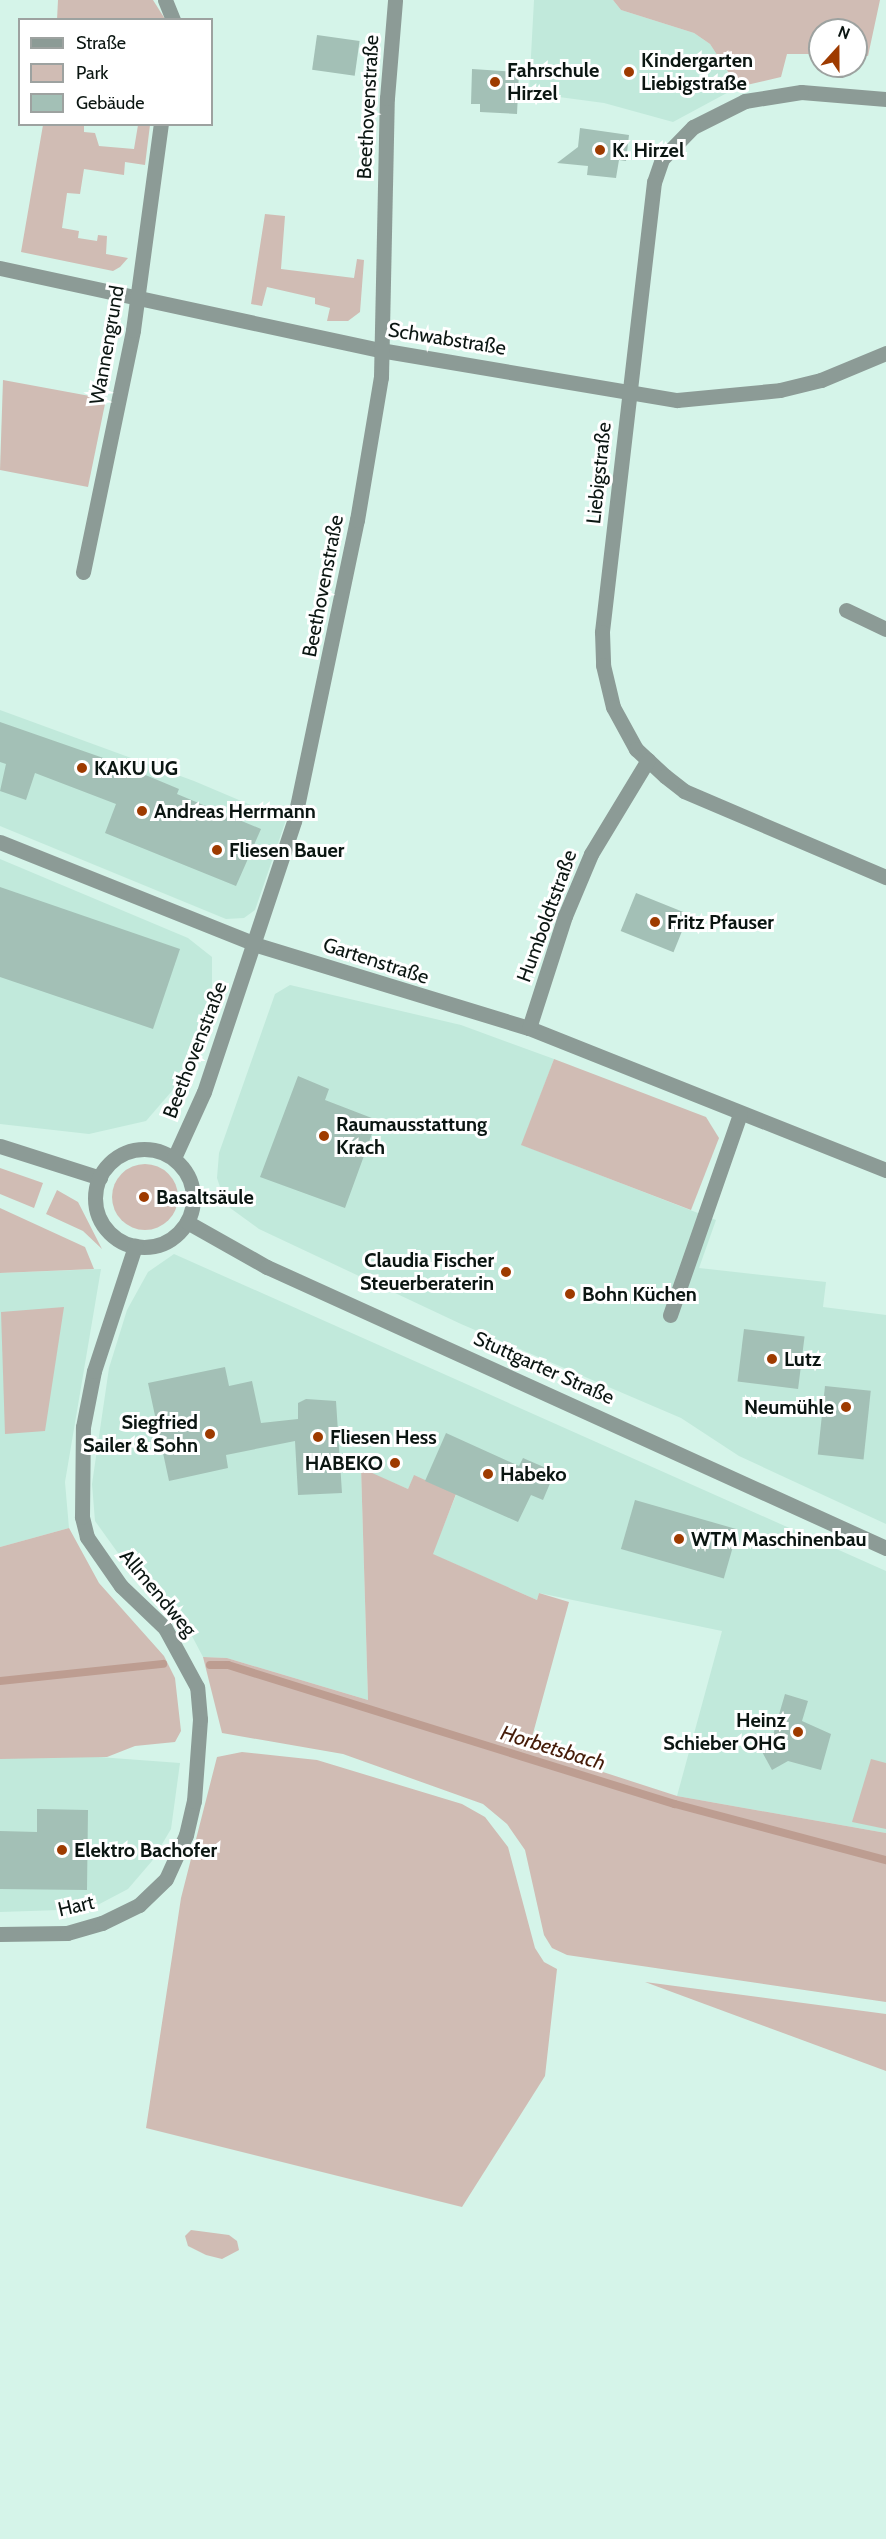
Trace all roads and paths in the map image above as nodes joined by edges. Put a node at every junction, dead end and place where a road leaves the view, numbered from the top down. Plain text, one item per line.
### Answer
1 (165, 0) edge
2 (395, 0) edge
3 (172, 18) edge
4 (886, 99) edge
5 (161, 126) edge
6 (0, 268) edge
7 (136, 298) junction
8 (380, 350) junction
9 (886, 352) edge
10 (628, 391) junction
11 (83, 572) dead end
12 (846, 610) dead end
13 (886, 629) edge
14 (648, 759) junction
15 (0, 842) edge
16 (886, 877) edge
17 (256, 945) junction
18 (529, 1028) junction
19 (740, 1114) junction
20 (0, 1146) edge
21 (174, 1158) junction
22 (886, 1170) edge
23 (99, 1178) junction
24 (187, 1221) junction
25 (135, 1246) junction
26 (670, 1315) dead end
27 (886, 1548) edge
28 (154, 1894) joint
29 (0, 1934) edge

1 - 3 street
2 - 8 street, Beethovenstraße
4 - 10 street, Liebigstraße
5 - 7 street, Wannengrund
6 - 7 street, Schwabstraße
7 - 8 street, Schwabstraße
7 - 11 street, Wannengrund
8 - 10 street, Schwabstraße
8 - 17 street, Beethovenstraße
9 - 10 street, Schwabstraße
10 - 14 street, Liebigstraße
12 - 13 street
14 - 16 street, Liebigstraße
14 - 18 street, Humboldtstraße
15 - 17 street, Gartenstraße
17 - 18 street, Gartenstraße
17 - 21 street, Beethovenstraße
18 - 19 street, Gartenstraße
19 - 22 street, Gartenstraße
19 - 26 street
20 - 23 street
21 - 23 street
21 - 24 street
23 - 25 street
24 - 25 street
24 - 27 street, Stuttgarter Straße
25 - 28 street, Allmendweg
28 - 29 street, Hart

